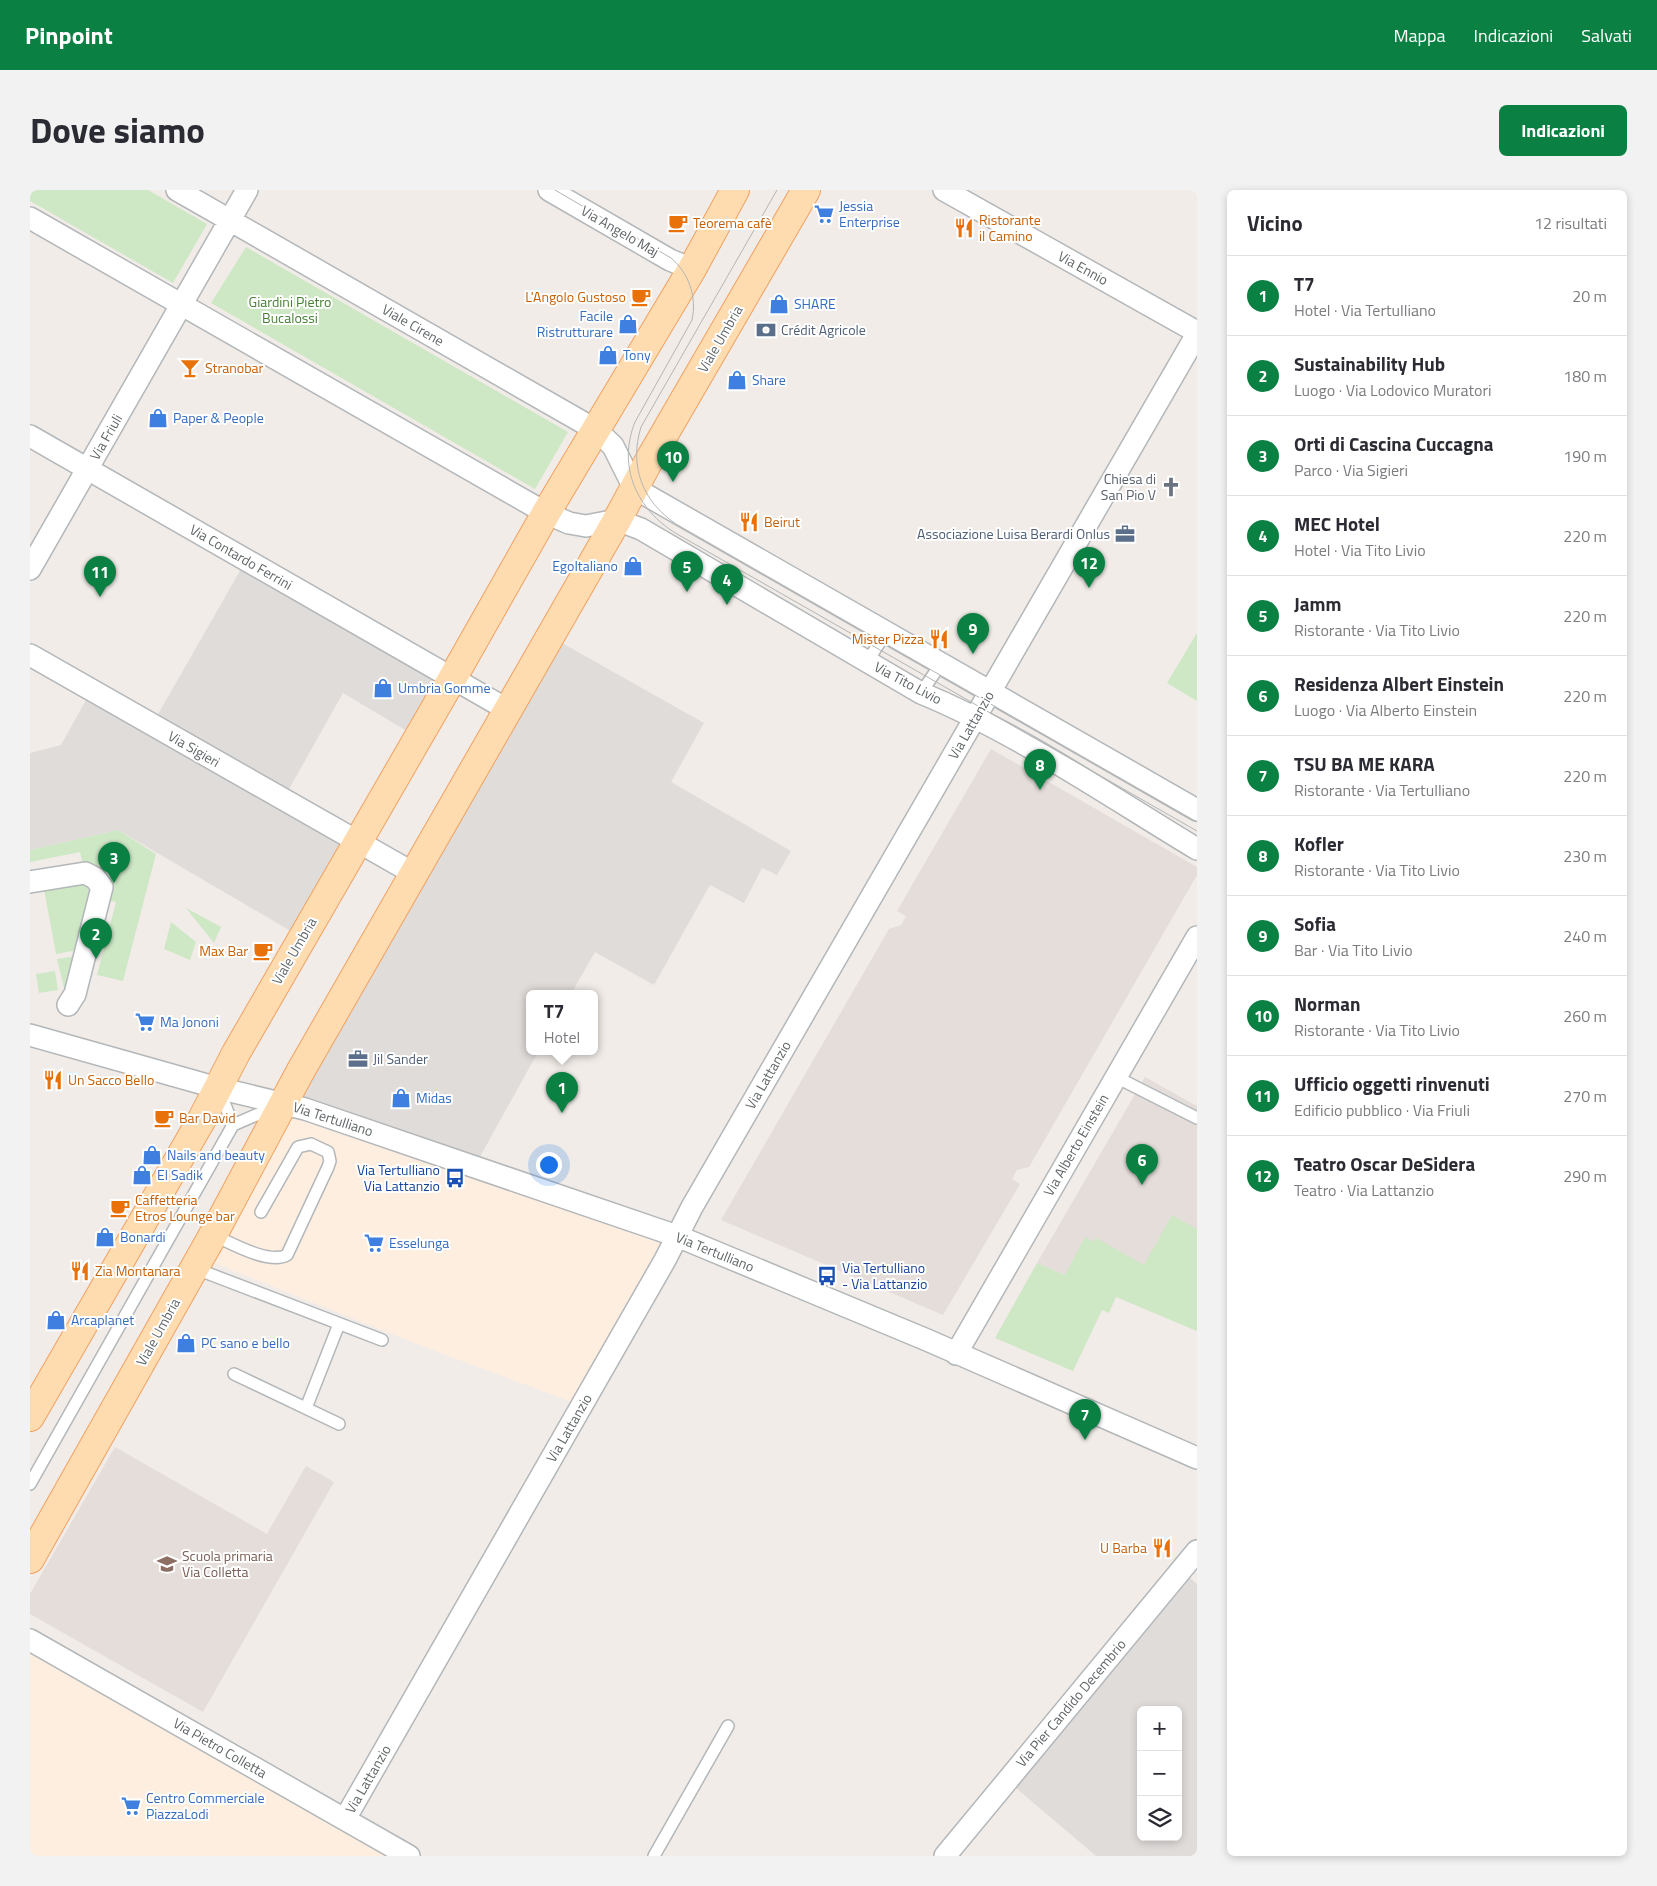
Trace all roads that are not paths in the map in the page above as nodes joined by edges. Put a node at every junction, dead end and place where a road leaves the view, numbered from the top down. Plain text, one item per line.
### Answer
1 (177, 190) edge
2 (247, 190) edge
3 (550, 190) edge
4 (735, 190) edge
5 (806, 190) edge
6 (944, 190) edge
7 (30, 218) edge
8 (230, 220) junction
9 (692, 269) junction
10 (182, 304) junction
11 (1197, 333) edge
12 (596, 430) junction
13 (30, 436) edge
14 (88, 468) junction
15 (634, 488) junction
16 (546, 513) junction
17 (617, 520) junction
18 (30, 569) edge
19 (887, 631) junction
20 (30, 654) edge
21 (867, 662) junction
22 (942, 662) junction
23 (452, 679) junction
24 (991, 691) junction
25 (921, 693) junction
26 (508, 710) junction
27 (975, 718) junction
28 (1197, 810) edge
29 (358, 842) junction
30 (1197, 849) edge
31 (414, 873) junction
32 (30, 882) edge
33 (1197, 937) edge
34 (68, 1005) dead end
35 (30, 1034) edge
36 (1116, 1076) junction
37 (218, 1088) junction
38 (283, 1103) junction
39 (1197, 1118) edge
40 (233, 1125) junction
41 (261, 1212) dead end
42 (213, 1235) junction
43 (677, 1236) junction
44 (194, 1268) junction
45 (339, 1324) junction
46 (382, 1340) dead end
47 (956, 1354) junction
48 (234, 1374) dead end
49 (306, 1408) junction
50 (30, 1417) edge
51 (340, 1424) dead end
52 (1197, 1458) edge
53 (30, 1484) edge
54 (1197, 1551) edge
55 (30, 1559) edge
56 (30, 1640) edge
57 (728, 1726) dead end
58 (345, 1819) junction
59 (409, 1856) edge
60 (654, 1856) edge
61 (944, 1856) edge

1 - 8 street, Viale Cirene
2 - 8 street
3 - 9 street, Via Angelo Maj
4 - 9 main road, Viale Umbria
5 - 15 main road, Viale Umbria
6 - 11 street, Via Ennio
7 - 10 street
8 - 10 street
8 - 12 street, Viale Cirene
9 - 12 main road, Viale Umbria
10 - 14 street, Via Friuli
10 - 16 street
11 - 24 street, Via Lattanzio
12 - 15 street
12 - 16 main road, Viale Umbria
13 - 14 street, Via Contardo Ferrini
14 - 18 street, Via Friuli
14 - 23 street, Via Contardo Ferrini
15 - 17 main road, Viale Umbria
15 - 19 street
16 - 17 street
16 - 23 main road, Viale Umbria
17 - 21 street, Via Tito Livio
17 - 26 main road, Viale Umbria
19 - 21 lane
19 - 22 street
20 - 29 street, Via Sigieri
21 - 25 street, Via Tito Livio
22 - 24 street
22 - 25 lane
23 - 26 street
23 - 29 main road, Viale Umbria
24 - 27 street, Via Lattanzio
24 - 28 street
25 - 27 street, Via Tito Livio
26 - 31 main road, Viale Umbria
27 - 30 street, Via Tito Livio
27 - 43 street, Via Lattanzio
29 - 31 street
29 - 37 main road, Viale Umbria
31 - 38 main road, Viale Umbria
32 - 34 street
33 - 36 street, Via Alberto Einstein
35 - 37 street, Via Tertulliano
36 - 39 lane
36 - 47 street, Via Alberto Einstein
37 - 38 street, Via Tertulliano
37 - 40 lane
37 - 50 main road, Viale Umbria
38 - 40 lane
38 - 42 main road, Viale Umbria
38 - 43 street, Via Tertulliano
40 - 53 lane
41 - 42 lane
42 - 44 main road, Viale Umbria
43 - 47 street, Via Tertulliano
43 - 58 street, Via Lattanzio
44 - 45 lane
44 - 55 main road, Viale Umbria
45 - 46 lane
45 - 49 lane
47 - 52 street, Via Tertulliano
48 - 49 lane
49 - 51 lane
54 - 61 street, Via Pier Candido Decembrio
56 - 58 street, Via Pietro Colletta
57 - 60 lane
58 - 59 street, Via Pietro Colletta

